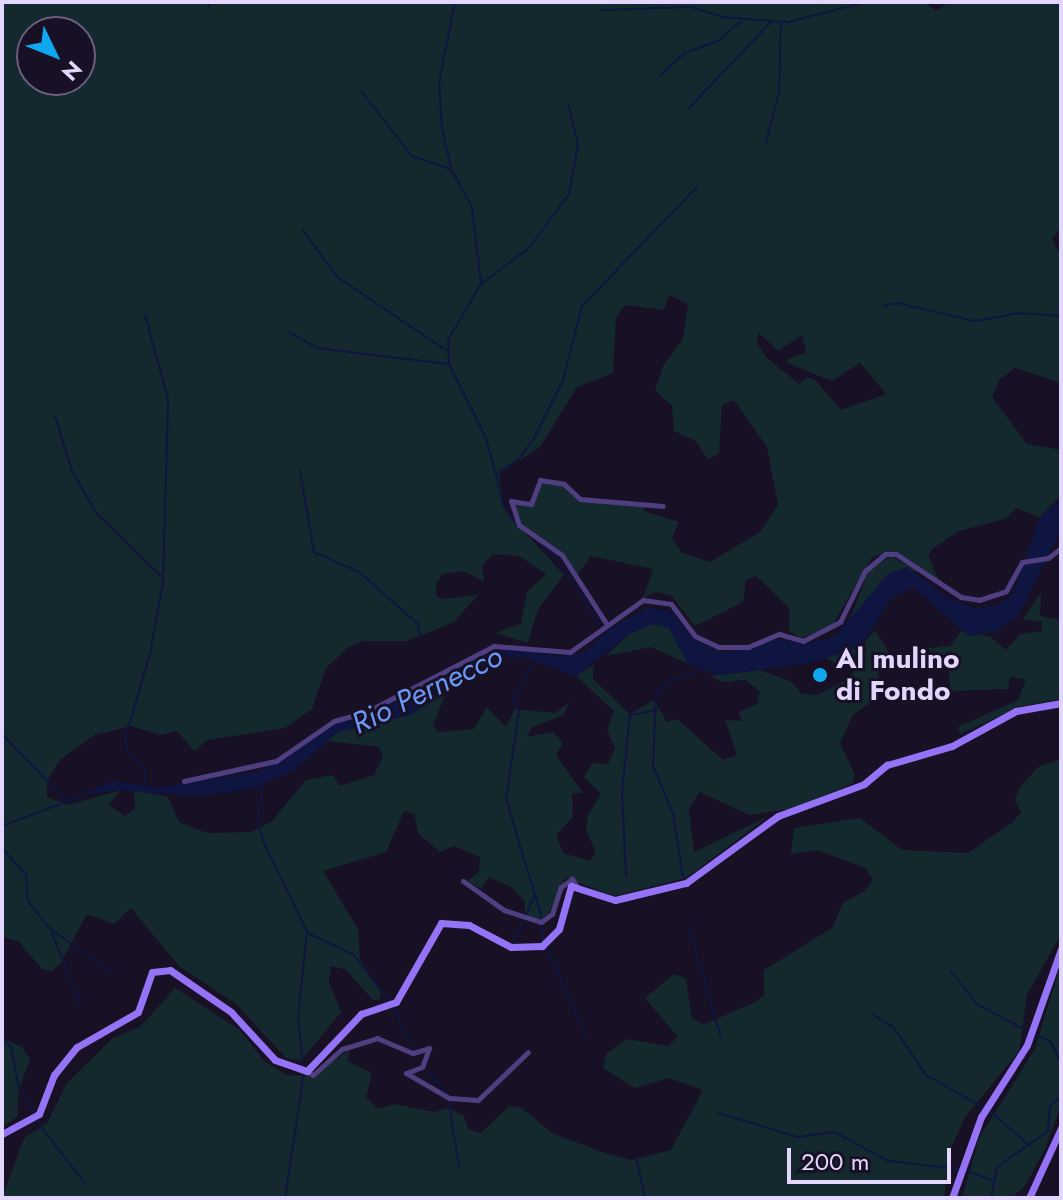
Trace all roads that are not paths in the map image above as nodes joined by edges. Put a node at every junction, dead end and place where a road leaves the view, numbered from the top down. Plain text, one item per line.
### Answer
1 (663, 506) dead end
2 (1061, 548) edge
3 (603, 625) junction
4 (1061, 703) edge
5 (184, 781) dead end
6 (463, 881) dead end
7 (576, 885) junction
8 (1061, 949) edge
9 (528, 1052) dead end
10 (307, 1071) junction
11 (1061, 1128) edge
12 (2, 1134) edge
13 (952, 1198) edge
14 (1029, 1198) edge

1 - 3 street
2 - 3 street
3 - 5 street
4 - 7 main road
6 - 7 street
7 - 10 main road
8 - 13 main road
9 - 10 street
10 - 12 main road
11 - 14 main road

